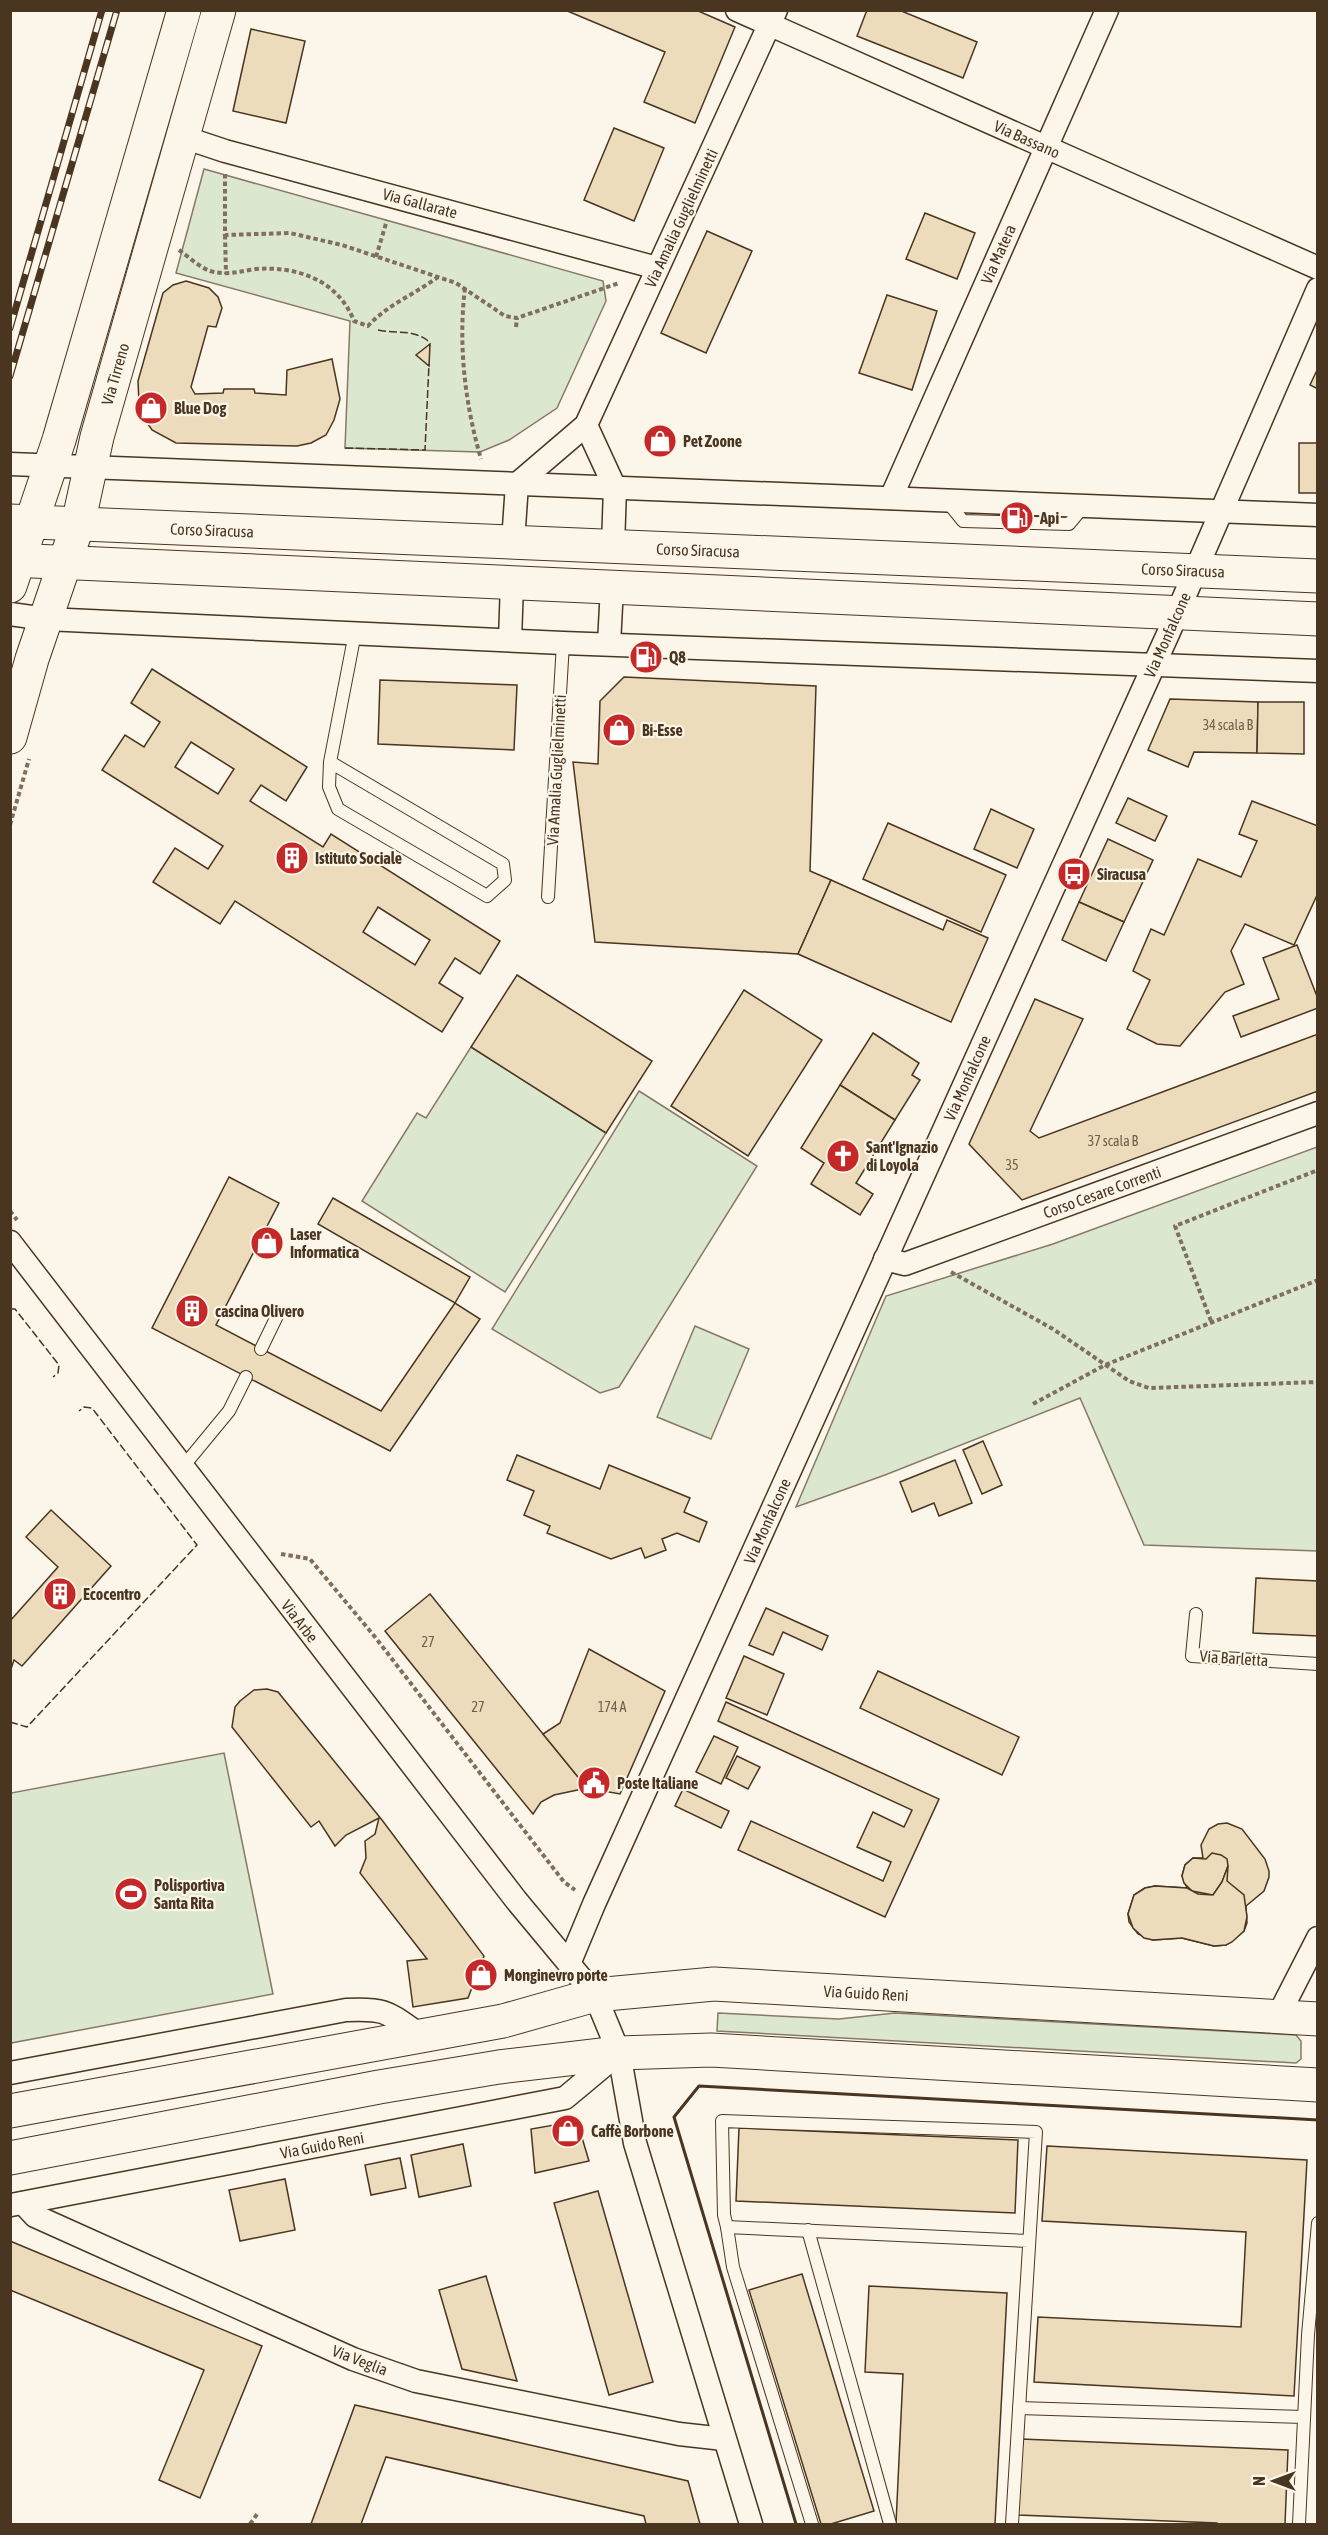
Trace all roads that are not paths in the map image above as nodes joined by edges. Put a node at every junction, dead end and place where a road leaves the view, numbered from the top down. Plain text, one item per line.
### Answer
1 (184, 10) edge
2 (219, 10) edge
3 (737, 10) edge
4 (1107, 10) edge
5 (773, 18) edge
6 (183, 136) junction
7 (1045, 147) junction
8 (657, 268) junction
9 (1317, 268) edge
10 (1317, 289) edge
11 (586, 425) junction
12 (27, 465) edge
13 (90, 467) junction
14 (517, 484) junction
15 (615, 488) junction
16 (891, 498) junction
17 (1222, 512) junction
18 (1317, 515) edge
19 (22, 521) edge
20 (78, 524) junction
21 (513, 542) junction
22 (613, 546) junction
23 (64, 563) junction
24 (14, 569) edge
25 (1196, 571) junction
26 (1317, 576) edge
27 (512, 583) junction
28 (612, 587) junction
29 (1177, 613) junction
30 (10, 614) edge
31 (46, 618) junction
32 (1317, 619) edge
33 (355, 633) junction
34 (510, 640) junction
35 (563, 643) junction
36 (609, 644) junction
37 (1154, 663) junction
38 (1317, 671) edge
39 (10, 737) edge
40 (330, 762) junction
41 (548, 897) dead end
42 (1317, 1113) edge
43 (10, 1242) edge
44 (885, 1259) junction
45 (278, 1314) dead end
46 (261, 1349) dead end
47 (246, 1377) dead end
48 (182, 1467) junction
49 (1196, 1614) dead end
50 (1317, 1664) edge
51 (1317, 1938) edge
52 (569, 1964) junction
53 (595, 1995) junction
54 (1278, 2016) junction
55 (1317, 2019) edge
56 (420, 2035) junction
57 (619, 2053) junction
58 (10, 2073) edge
59 (1317, 2085) edge
60 (10, 2111) edge
61 (10, 2158) edge
62 (17, 2204) edge
63 (1317, 2223) edge
64 (727, 2227) junction
65 (808, 2230) junction
66 (1029, 2241) junction
67 (1317, 2242) edge
68 (1019, 2408) junction
69 (1304, 2417) junction
70 (724, 2439) junction
71 (751, 2524) edge
72 (812, 2524) edge
73 (890, 2524) edge
74 (1012, 2524) edge
75 (1299, 2524) edge

1 - 12 main road
2 - 6 main road, Via Tirreno
3 - 5 street, Via Bassano
4 - 7 street, Via Matera
5 - 7 street, Via Bassano
5 - 8 street, Via Amalia Guglielminetti
6 - 8 street, Via Gallarate
6 - 13 main road, Via Tirreno
7 - 9 street, Via Bassano
7 - 16 street, Via Matera
8 - 11 street, Via Amalia Guglielminetti
10 - 17 street, Via Monfalcone
11 - 14 street, Via Amalia Guglielminetti
11 - 15 street
12 - 13 street
12 - 19 main road
13 - 14 street
13 - 20 main road, Via Tirreno
14 - 15 street
14 - 21 street
15 - 16 street
15 - 22 street
16 - 17 street
17 - 18 street
17 - 25 street, Via Monfalcone
19 - 20 main road, Corso Siracusa
19 - 24 main road
20 - 21 main road, Corso Siracusa
20 - 23 main road, Via Tirreno
21 - 22 main road, Corso Siracusa
22 - 25 main road, Corso Siracusa
23 - 24 main road
23 - 27 main road
23 - 31 main road, Via Tirreno
25 - 26 main road, Corso Siracusa
25 - 29 street, Via Monfalcone
27 - 28 main road
27 - 34 street
28 - 29 main road
28 - 36 street
29 - 32 main road
29 - 37 street, Via Monfalcone
30 - 31 street
31 - 33 street
31 - 39 main road, Via Tirreno
33 - 34 street
33 - 40 lane
34 - 35 street
35 - 36 street
35 - 41 lane, Via Amalia Guglielminetti
36 - 37 street
37 - 38 street
37 - 44 street, Via Monfalcone
40 - 40 lane
42 - 44 street, Corso Cesare Correnti
43 - 48 street, Via Arbe
44 - 52 street, Via Monfalcone
45 - 46 lane
47 - 48 lane
48 - 52 street, Via Arbe
49 - 50 lane, Via Barletta
51 - 54 street
52 - 53 street, Via Arbe
53 - 54 main road, Via Guido Reni
53 - 56 main road, Via Guido Reni
53 - 57 street
54 - 55 main road, Via Guido Reni
56 - 58 street
56 - 60 main road, Via Guido Reni
57 - 59 main road
57 - 61 main road
57 - 62 street, Via Guido Reni
57 - 70 street
62 - 70 street, Via Veglia
63 - 67 lane
64 - 65 lane
64 - 66 lane
64 - 72 lane
65 - 66 lane
65 - 73 lane
66 - 68 lane
67 - 69 lane
68 - 69 lane
68 - 74 lane
69 - 75 lane
70 - 71 street

